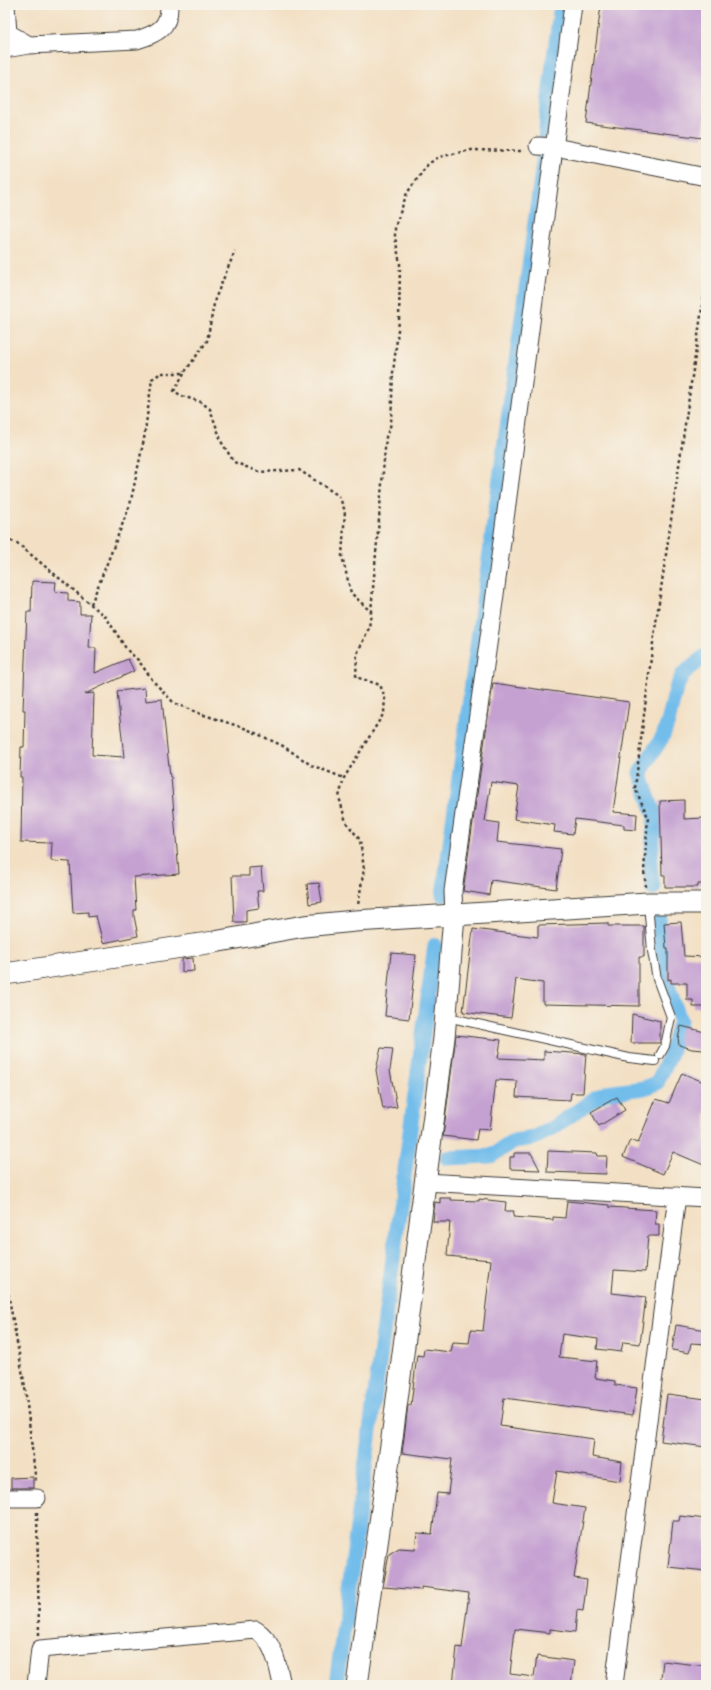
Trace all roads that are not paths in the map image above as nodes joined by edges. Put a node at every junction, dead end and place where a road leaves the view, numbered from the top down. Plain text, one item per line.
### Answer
1 (6, 5) edge
2 (169, 5) edge
3 (573, 5) edge
4 (6, 39) edge
5 (547, 147) junction
6 (706, 177) edge
7 (648, 903) junction
8 (706, 903) edge
9 (454, 916) junction
10 (5, 974) edge
11 (446, 1017) junction
12 (425, 1182) junction
13 (677, 1196) junction
14 (706, 1198) edge
15 (5, 1498) edge
16 (37, 1498) road end
17 (36, 1685) edge
18 (282, 1685) edge
19 (357, 1685) edge
20 (614, 1685) edge

1 - 4 street
2 - 4 street
3 - 5 street
5 - 6 street
5 - 9 street
7 - 8 street
7 - 9 street
7 - 11 lane
9 - 10 street
9 - 11 street
11 - 12 street
12 - 13 street
12 - 19 street
13 - 14 street
13 - 20 street
15 - 16 street
17 - 18 street

